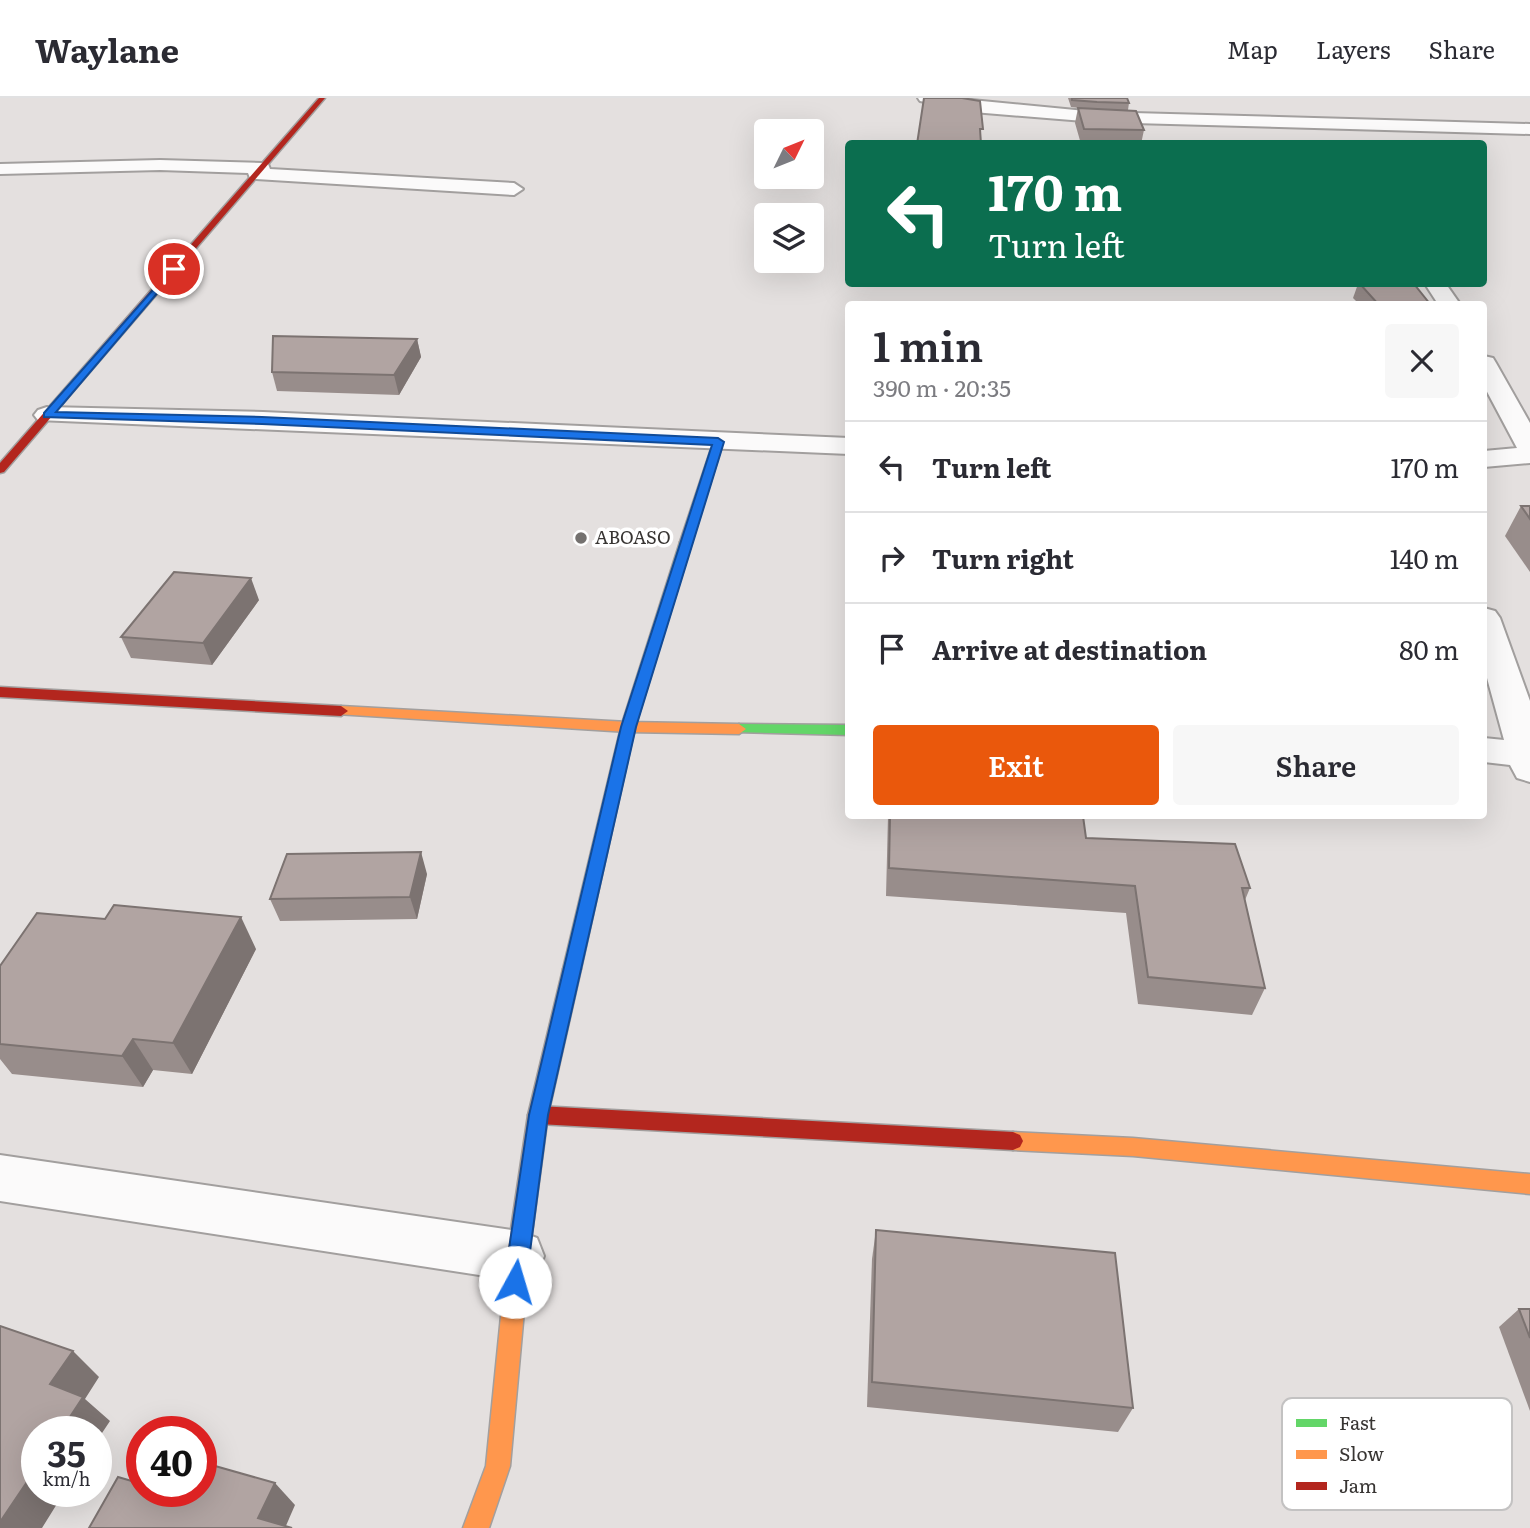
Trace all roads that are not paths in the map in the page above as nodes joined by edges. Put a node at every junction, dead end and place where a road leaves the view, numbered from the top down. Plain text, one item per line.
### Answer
1 (322, 98) edge
2 (926, 98) edge
3 (1268, 106) dead end
4 (1509, 110) dead end
5 (1282, 121) junction
6 (1530, 127) edge
7 (1301, 140) edge
8 (0, 169) edge
9 (259, 171) junction
10 (514, 190) dead end
11 (1487, 368) edge
12 (47, 415) junction
13 (718, 442) junction
14 (845, 446) edge
15 (1530, 447) edge
16 (1530, 455) edge
17 (5, 459) edge
18 (1487, 459) edge
19 (1487, 627) edge
20 (0, 692) edge
21 (628, 727) junction
22 (845, 730) edge
23 (1487, 751) edge
24 (1528, 759) edge
25 (538, 1115) junction
26 (0, 1178) edge
27 (1530, 1184) edge
28 (518, 1256) junction
29 (476, 1528) edge

1 - 9 street
2 - 5 street
3 - 5 street
4 - 6 street
5 - 6 street
5 - 7 street
8 - 9 street
9 - 10 street
9 - 12 street
11 - 15 street
12 - 13 street
12 - 17 street
13 - 14 street
13 - 21 street
16 - 18 street
19 - 24 street
20 - 21 street
21 - 22 street
21 - 25 street
23 - 24 street
25 - 27 street
25 - 28 street
26 - 28 street
28 - 29 street

